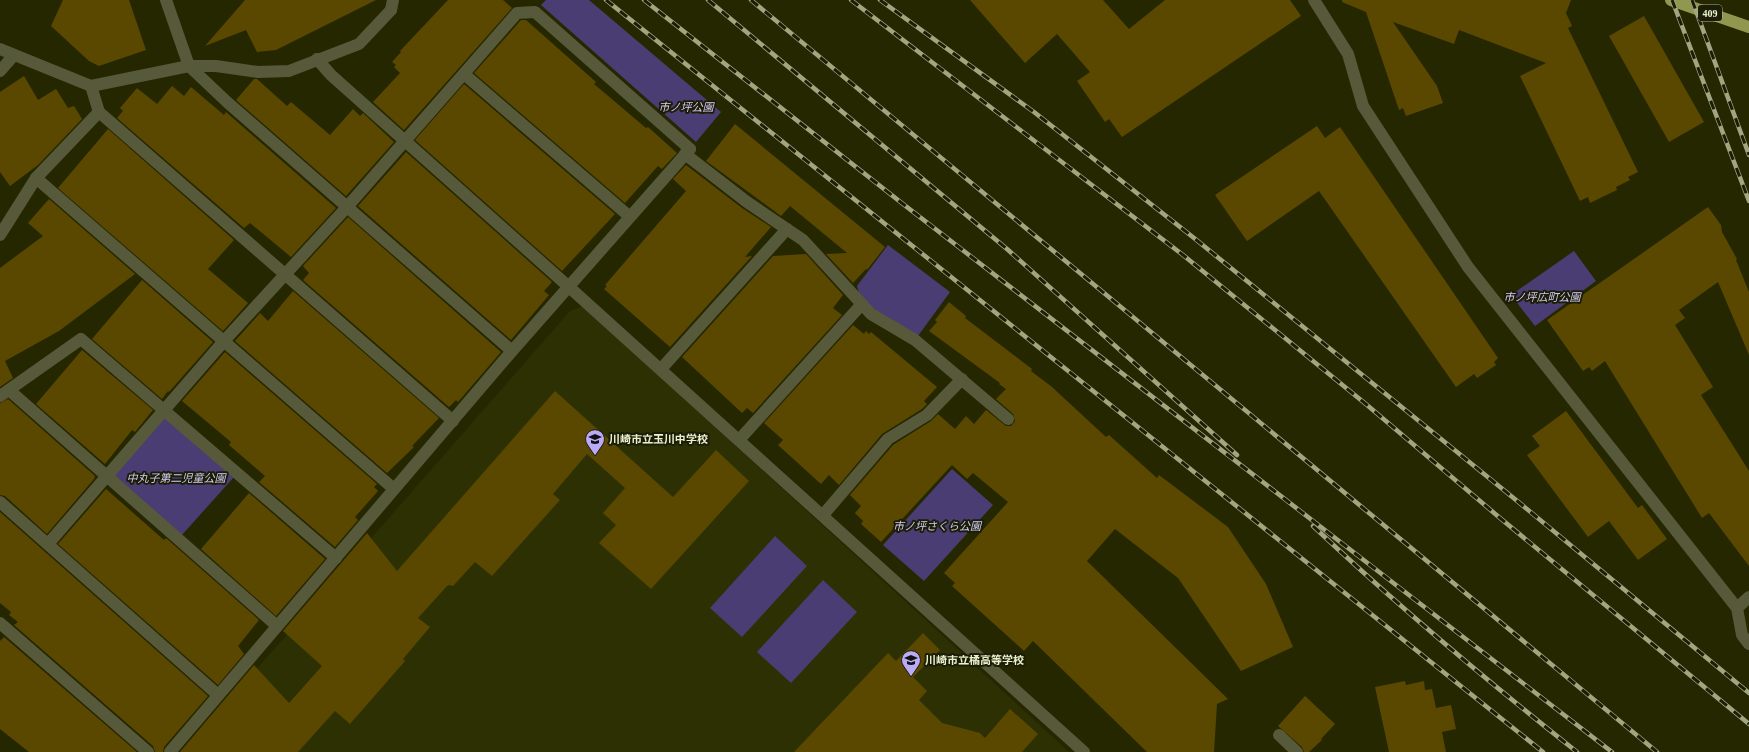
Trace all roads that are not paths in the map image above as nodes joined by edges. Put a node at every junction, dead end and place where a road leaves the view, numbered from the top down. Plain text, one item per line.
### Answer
1 (166, 0) edge
2 (1314, 0) edge
3 (1671, 0) edge
4 (392, 5) edge
5 (1749, 27) edge
6 (0, 49) edge
7 (14, 55) junction
8 (317, 59) junction
9 (189, 66) junction
10 (0, 71) edge
11 (464, 74) junction
12 (91, 86) junction
13 (99, 112) junction
14 (405, 140) junction
15 (687, 151) junction
16 (36, 178) junction
17 (347, 207) junction
18 (629, 216) junction
19 (787, 229) junction
20 (0, 235) edge
21 (285, 274) junction
22 (570, 287) junction
23 (862, 304) junction
24 (224, 341) junction
25 (512, 351) junction
26 (660, 369) junction
27 (962, 379) junction
28 (4, 393) edge
29 (164, 411) junction
30 (1008, 419) dead end
31 (454, 421) junction
32 (739, 440) junction
33 (108, 477) junction
34 (394, 489) junction
35 (0, 502) edge
36 (822, 515) junction
37 (48, 544) junction
38 (336, 558) junction
39 (1749, 597) edge
40 (1737, 608) junction
41 (0, 623) edge
42 (277, 626) junction
43 (1749, 644) edge
44 (218, 695) junction
45 (1280, 736) dead end
46 (148, 752) edge
47 (170, 752) edge
48 (1084, 752) edge
49 (1297, 752) edge

1 - 9 street
2 - 40 street
3 - 5 highway, 409
4 - 8 street
6 - 7 street
7 - 10 street
7 - 12 street
8 - 9 street
8 - 14 street
9 - 12 street
9 - 17 street
11 - 14 street
11 - 15 street
11 - 18 street
12 - 13 street
13 - 16 street
13 - 21 street
14 - 17 street
14 - 22 street
15 - 18 street
15 - 19 street
16 - 20 street
16 - 24 street
17 - 21 street
17 - 25 street
18 - 22 street
19 - 23 street
19 - 26 street
21 - 24 street
21 - 31 street
22 - 25 street
22 - 26 street
23 - 27 street
23 - 32 street
24 - 29 street
24 - 34 street
25 - 31 street
26 - 32 street
27 - 30 street
27 - 36 street
28 - 29 street
28 - 33 street
29 - 33 street
29 - 38 street
31 - 34 street
32 - 36 street
33 - 37 street
33 - 42 street
34 - 38 street
35 - 37 street
36 - 48 street
37 - 44 street
38 - 42 street
39 - 40 street
40 - 43 street
41 - 46 street
42 - 44 street
44 - 47 street
45 - 49 street

